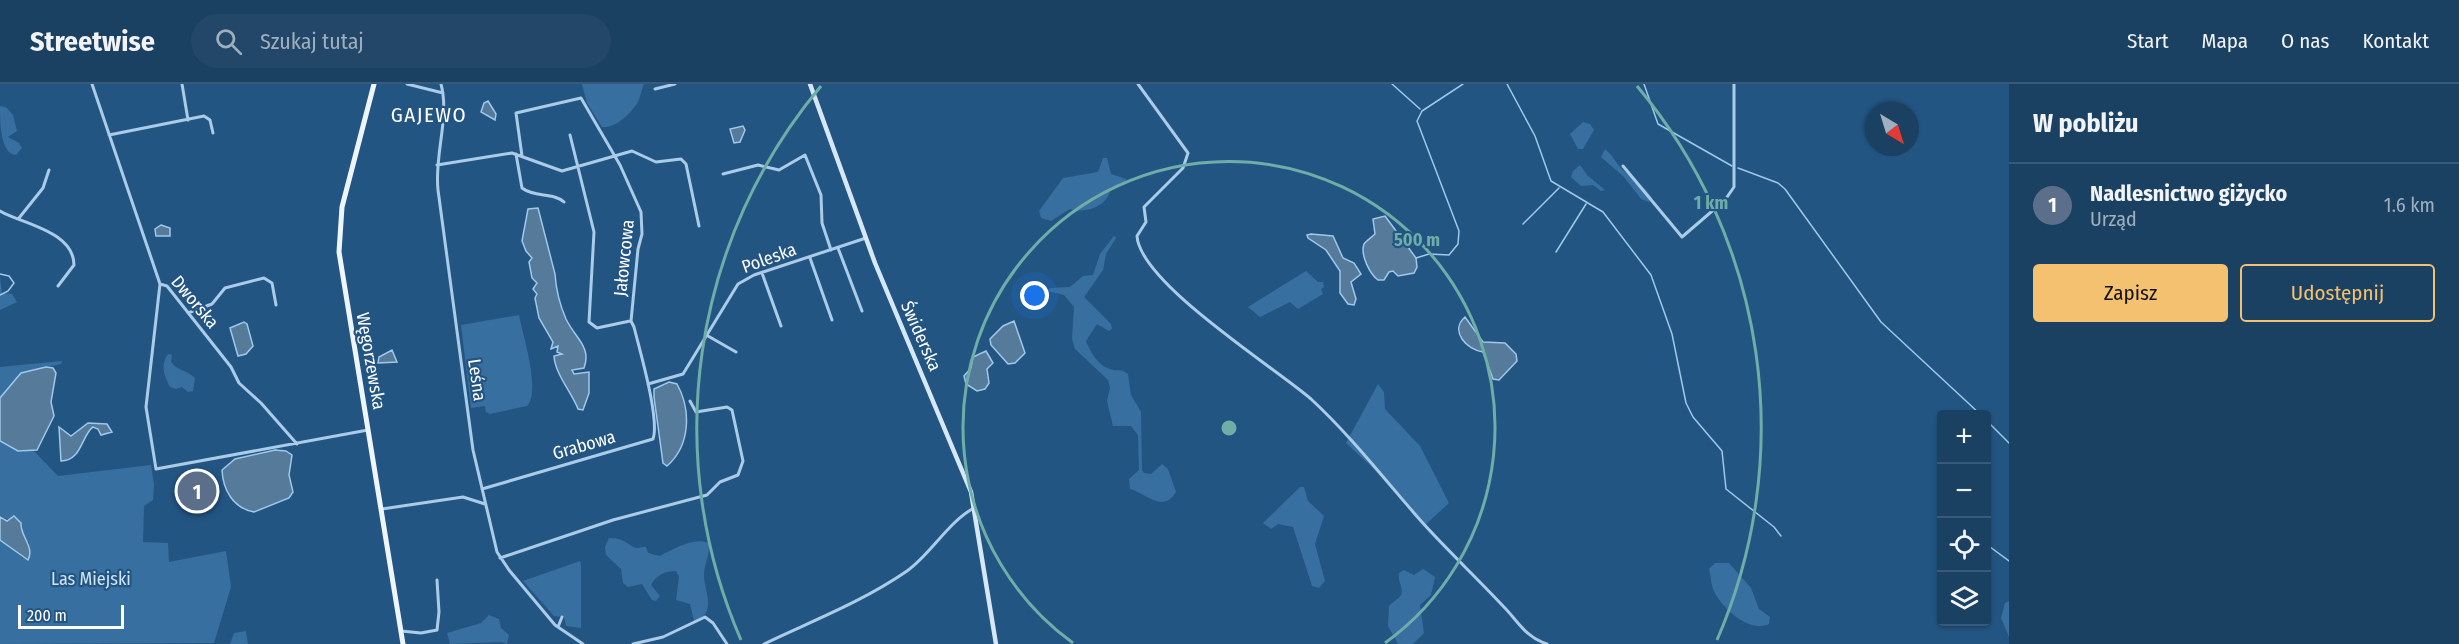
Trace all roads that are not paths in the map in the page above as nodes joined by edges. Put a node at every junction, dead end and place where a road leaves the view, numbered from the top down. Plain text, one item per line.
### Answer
1 (92, 84) edge
2 (182, 84) edge
3 (374, 84) edge
4 (406, 84) edge
5 (441, 84) edge
6 (675, 84) edge
7 (810, 84) edge
8 (1138, 84) edge
9 (1734, 84) edge
10 (655, 89) dead end
11 (443, 93) junction
12 (188, 120) junction
13 (213, 133) dead end
14 (109, 135) junction
15 (570, 135) dead end
16 (516, 154) junction
17 (522, 156) junction
18 (614, 157) junction
19 (436, 165) junction
20 (1623, 166) dead end
21 (579, 168) junction
22 (49, 170) dead end
23 (723, 174) dead end
24 (564, 202) dead end
25 (0, 211) edge
26 (18, 219) junction
27 (699, 226) dead end
28 (866, 238) junction
29 (838, 248) junction
30 (831, 250) junction
31 (810, 258) junction
32 (762, 273) junction
33 (160, 284) junction
34 (58, 286) dead end
35 (276, 305) dead end
36 (862, 311) dead end
37 (188, 313) junction
38 (832, 320) dead end
39 (631, 321) junction
40 (781, 326) dead end
41 (708, 336) junction
42 (736, 352) dead end
43 (648, 384) junction
44 (649, 398) joint
45 (690, 401) dead end
46 (368, 430) junction
47 (297, 444) junction
48 (482, 489) junction
49 (485, 504) junction
50 (974, 508) junction
51 (381, 509) junction
52 (500, 558) junction
53 (437, 580) dead end
54 (562, 617) dead end
55 (558, 627) junction
56 (401, 631) junction
57 (403, 644) edge
58 (583, 644) edge
59 (633, 644) edge
60 (727, 644) edge
61 (764, 644) edge
62 (996, 644) edge
63 (1547, 644) edge

1 - 14 street, Dworska
2 - 12 street
3 - 46 main road, Węgorzewska
4 - 11 street
5 - 11 street, Leśna
6 - 10 street
7 - 28 street, Świderska
8 - 63 street
9 - 20 street
11 - 19 street, Leśna
12 - 13 street
12 - 14 street
14 - 33 street, Dworska
15 - 21 street
16 - 17 street
16 - 19 street
16 - 24 street
17 - 18 street, Jałowcowa
17 - 21 street
18 - 21 street
18 - 27 street
18 - 39 street, Jałowcowa
19 - 48 street, Leśna
21 - 39 street
22 - 26 street
23 - 30 street
25 - 26 street
26 - 34 street
28 - 29 street, Poleska
28 - 50 street, Świderska
29 - 30 street, Poleska
29 - 36 street
30 - 31 street, Poleska
31 - 32 street, Poleska
31 - 38 street
32 - 40 street
32 - 41 street, Poleska
33 - 37 street, Dworska
33 - 47 street
35 - 37 street
37 - 47 street, Dworska
39 - 43 street, Jałowcowa
41 - 42 street
41 - 43 street, Poleska
43 - 44 street, Jałowcowa
44 - 48 street, Grabowa
45 - 52 street
46 - 47 street
46 - 51 main road, Węgorzewska
48 - 49 street, Leśna
49 - 51 street
49 - 52 street, Leśna
50 - 61 street
50 - 62 street, Świderska
51 - 56 main road, Węgorzewska
52 - 55 street, Leśna
53 - 56 street
54 - 55 street
55 - 58 street, Leśna
56 - 57 main road, Węgorzewska
59 - 60 street

